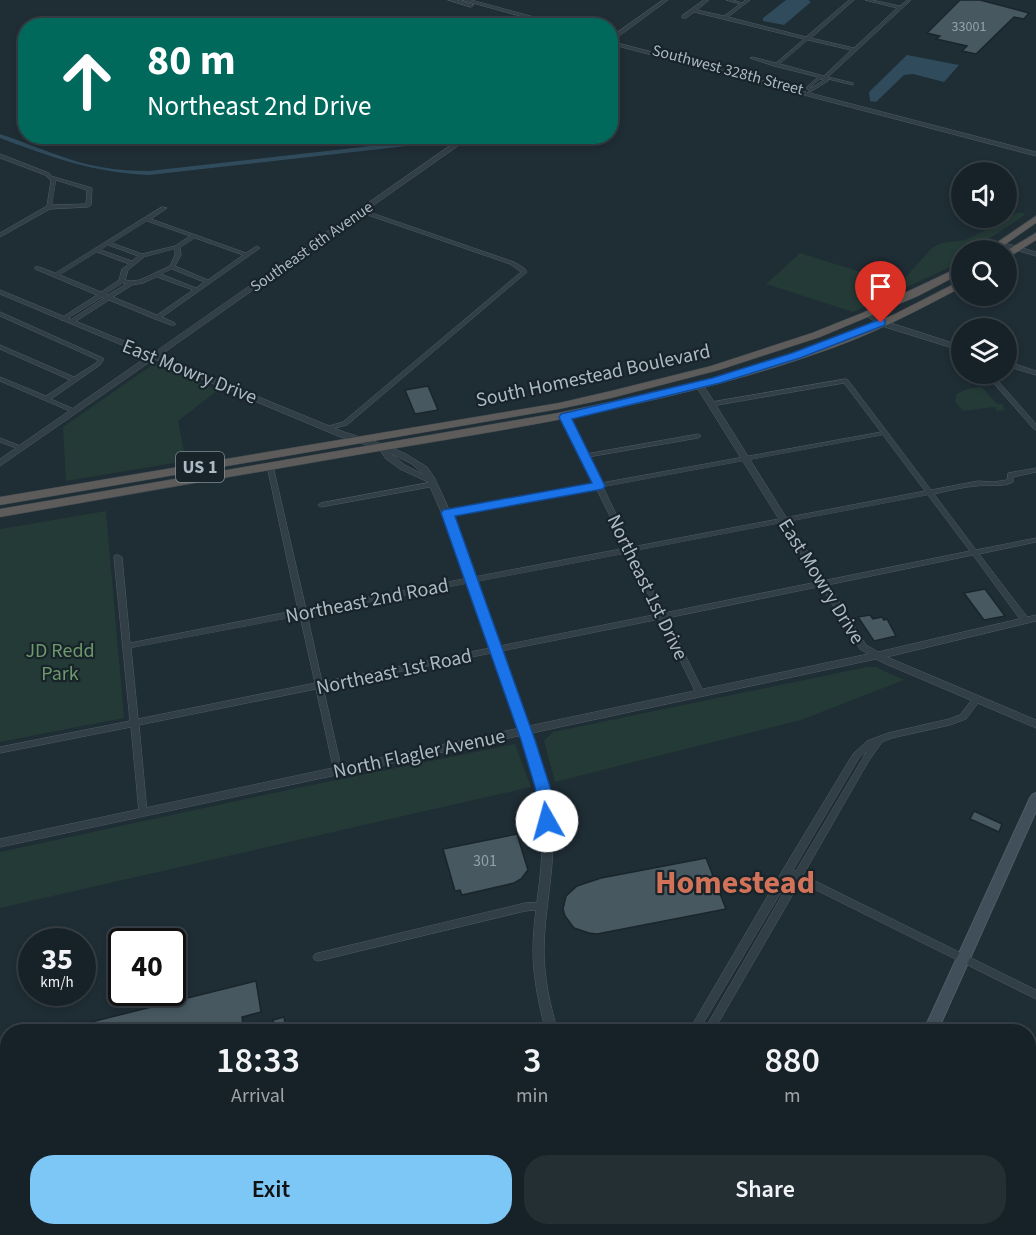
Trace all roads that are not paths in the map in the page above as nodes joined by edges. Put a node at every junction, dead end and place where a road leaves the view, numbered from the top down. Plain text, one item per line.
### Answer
1 (450, 0) edge
2 (465, 0) edge
3 (666, 0) edge
4 (707, 0) edge
5 (728, 0) edge
6 (748, 0) edge
7 (852, 0) edge
8 (867, 0) edge
9 (909, 0) edge
10 (743, 4) junction
11 (901, 8) junction
12 (693, 10) junction
13 (684, 17) dead end
14 (519, 18) edge
15 (534, 18) edge
16 (725, 18) junction
17 (618, 35) edge
18 (807, 38) junction
19 (618, 42) edge
20 (618, 42) edge
21 (855, 50) junction
22 (752, 58) dead end
23 (776, 65) junction
24 (824, 80) junction
25 (851, 84) dead end
26 (810, 91) junction
27 (844, 102) junction
28 (457, 144) edge
29 (1036, 154) edge
30 (0, 156) edge
31 (52, 177) junction
32 (49, 207) junction
33 (164, 208) dead end
34 (361, 211) junction
35 (147, 219) junction
36 (1036, 219) edge
37 (0, 235) edge
38 (195, 236) junction
39 (1036, 236) edge
40 (1007, 240) edge
41 (108, 243) junction
42 (177, 247) junction
43 (257, 248) dead end
44 (1018, 249) joint
45 (97, 250) junction
46 (1036, 254) edge
47 (247, 255) junction
48 (142, 256) junction
49 (132, 263) junction
50 (172, 267) junction
51 (37, 268) dead end
52 (951, 274) edge
53 (56, 275) junction
54 (158, 275) junction
55 (122, 281) junction
56 (208, 282) junction
57 (131, 283) junction
58 (951, 288) edge
59 (197, 290) junction
60 (0, 292) edge
61 (101, 294) junction
62 (108, 297) junction
63 (0, 314) edge
64 (868, 315) junction
65 (63, 318) junction
66 (157, 318) junction
67 (71, 322) junction
68 (881, 323) junction
69 (173, 324) dead end
70 (951, 345) edge
71 (0, 347) edge
72 (762, 354) junction
73 (153, 356) junction
74 (1017, 367) edge
75 (1036, 373) edge
76 (685, 377) junction
77 (0, 379) edge
78 (75, 380) junction
79 (998, 384) edge
80 (700, 386) junction
81 (46, 399) junction
82 (711, 404) junction
83 (614, 406) junction
84 (74, 411) junction
85 (565, 417) junction
86 (345, 424) junction
87 (327, 428) junction
88 (1036, 428) edge
89 (886, 433) junction
90 (341, 434) junction
91 (698, 436) dead end
92 (359, 440) junction
93 (0, 441) edge
94 (382, 447) junction
95 (18, 450) junction
96 (584, 456) junction
97 (746, 459) junction
98 (0, 463) edge
99 (270, 466) junction
100 (1036, 470) edge
101 (432, 482) junction
102 (599, 486) junction
103 (929, 492) junction
104 (0, 501) edge
105 (321, 505) dead end
106 (0, 513) edge
107 (447, 513) junction
108 (783, 519) junction
109 (1036, 540) edge
110 (630, 549) junction
111 (974, 552) junction
112 (118, 557) dead end
113 (471, 580) junction
114 (822, 584) junction
115 (303, 613) junction
116 (662, 615) junction
117 (1036, 618) edge
118 (1025, 620) junction
119 (127, 646) junction
120 (496, 650) junction
121 (874, 655) junction
122 (320, 686) junction
123 (700, 693) junction
124 (977, 699) junction
125 (135, 723) junction
126 (1036, 724) edge
127 (525, 730) junction
128 (880, 739) junction
129 (0, 750) edge
130 (338, 771) junction
131 (1036, 798) edge
132 (143, 812) junction
133 (0, 843) edge
134 (787, 871) junction
135 (798, 877) junction
136 (543, 906) junction
137 (318, 957) dead end
138 (963, 958) junction
139 (1036, 995) edge
140 (550, 1024) edge
141 (698, 1024) edge
142 (713, 1024) edge
143 (934, 1024) edge

1 - 14 street
2 - 15 street
3 - 17 street
4 - 12 street
5 - 10 street
6 - 10 street
7 - 18 street
8 - 11 street
9 - 11 street
10 - 16 street
11 - 21 street
12 - 13 street
12 - 16 street
16 - 18 street
18 - 21 street
18 - 23 street
19 - 26 street, Southwest 328th Street
20 - 27 street, Southwest 328th Street
21 - 24 street
22 - 23 street
23 - 24 street
24 - 25 street
24 - 26 street
24 - 26 street
26 - 27 street, Southwest 328th Street
27 - 29 street, Southwest 328th Street
28 - 34 street, Southeast 6th Avenue
30 - 31 street
31 - 32 street
31 - 32 street
32 - 37 street
33 - 35 street
34 - 73 street, Southeast 6th Avenue
34 - 86 street
35 - 38 street
35 - 41 street
36 - 40 highway
38 - 42 street
38 - 47 street
39 - 44 highway
41 - 45 street
41 - 48 street
42 - 48 street
42 - 50 street
43 - 47 street
44 - 46 street
45 - 49 street
45 - 53 street
47 - 56 street
48 - 49 street
49 - 55 street
50 - 54 street
50 - 56 street
51 - 53 street
52 - 64 highway, South Homestead Boulevard / US 1
53 - 61 street
54 - 57 street
54 - 59 street
55 - 57 street
55 - 61 street
56 - 59 street
57 - 62 street
58 - 68 highway, South Homestead Boulevard / US 1
59 - 66 street
60 - 65 street, East Mowry Drive
61 - 62 street
61 - 65 street
62 - 66 street
62 - 67 street
63 - 78 street
64 - 68 street
64 - 72 highway, South Homestead Boulevard / US 1
65 - 67 street, East Mowry Drive
66 - 69 street
67 - 73 street, East Mowry Drive
68 - 70 street
68 - 80 highway, South Homestead Boulevard / US 1
71 - 78 street
72 - 76 highway, South Homestead Boulevard / US 1
72 - 80 highway
73 - 84 street, Southeast 6th Avenue
73 - 87 street, East Mowry Drive
74 - 75 street
76 - 83 highway
76 - 92 highway, South Homestead Boulevard / US 1
77 - 81 street
78 - 81 street
79 - 88 street
80 - 82 street, East Mowry Drive
80 - 83 highway, South Homestead Boulevard / US 1
81 - 84 street
82 - 89 street
82 - 97 street, East Mowry Drive
83 - 85 highway, South Homestead Boulevard / US 1
84 - 95 street, Southeast 6th Avenue
85 - 94 highway, South Homestead Boulevard / US 1
85 - 96 street, Northeast 1st Drive
86 - 87 street
86 - 90 street
87 - 90 street, East Mowry Drive
89 - 97 street
89 - 103 street
90 - 92 street, East Mowry Drive
91 - 96 street
92 - 94 street, East Mowry Drive
92 - 104 highway, US 1
93 - 95 street
94 - 99 highway, US 1
94 - 101 street
95 - 98 street, Southeast 6th Avenue
96 - 102 street, Northeast 1st Drive
97 - 102 street
97 - 108 street, East Mowry Drive
99 - 106 highway, US 1
99 - 115 street
100 - 103 street, Northeast 2nd Road
101 - 105 street
101 - 107 street
102 - 107 street
102 - 110 street, Northeast 1st Drive
103 - 108 street, Northeast 2nd Road
103 - 111 street
107 - 113 street
108 - 110 street, Northeast 2nd Road
108 - 114 street, East Mowry Drive
109 - 111 street, Northeast 1st Road
110 - 113 street, Northeast 2nd Road
110 - 116 street, Northeast 1st Drive
111 - 114 street, Northeast 1st Road
111 - 118 street
112 - 119 street
113 - 115 street, Northeast 2nd Road
113 - 120 street
114 - 116 street, Northeast 1st Road
114 - 121 street, East Mowry Drive
115 - 119 street, Northeast 2nd Road
115 - 122 street
116 - 120 street, Northeast 1st Road
116 - 123 street, Northeast 1st Drive
117 - 118 street, North Flagler Avenue
118 - 121 street, North Flagler Avenue
119 - 125 street
120 - 122 street, Northeast 1st Road
120 - 127 street
121 - 123 street, North Flagler Avenue
121 - 124 street, East Mowry Drive
122 - 125 street, Northeast 1st Road
122 - 130 street
123 - 127 street, North Flagler Avenue
124 - 126 street, East Mowry Drive
124 - 128 street
125 - 129 street, Northeast 1st Road
125 - 132 street
127 - 130 street, North Flagler Avenue
127 - 136 street
128 - 134 street
128 - 135 street
130 - 132 street, North Flagler Avenue
131 - 138 main road
132 - 133 street, North Flagler Avenue
134 - 135 street
134 - 141 street
135 - 138 street
135 - 142 street
136 - 137 street
136 - 140 street
138 - 139 street
138 - 143 main road

